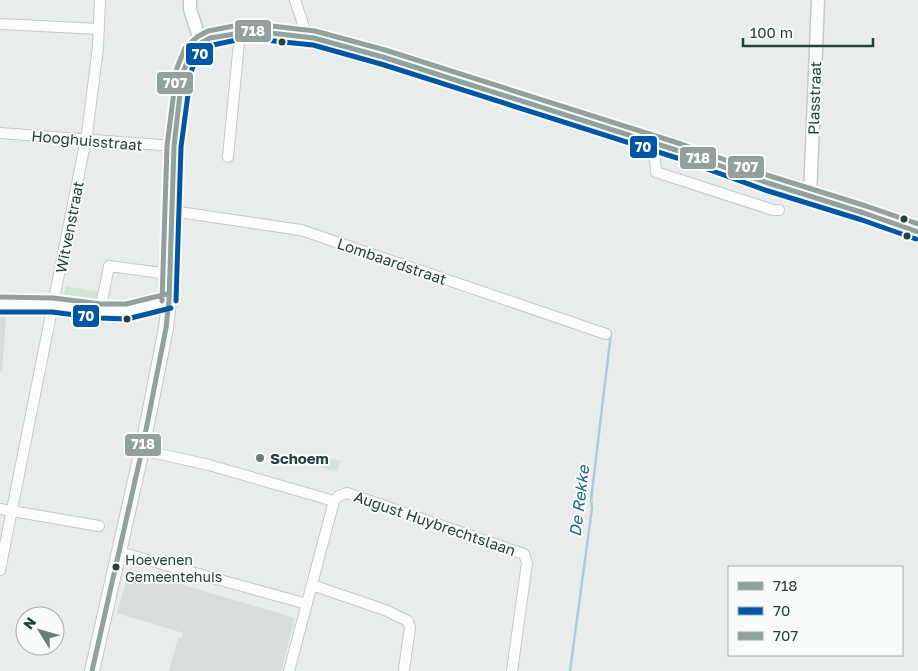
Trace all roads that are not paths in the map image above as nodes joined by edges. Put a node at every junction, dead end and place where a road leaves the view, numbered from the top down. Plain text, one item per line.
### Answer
1 (100, 0) edge
2 (190, 0) edge
3 (295, 0) edge
4 (818, 0) edge
5 (0, 24) edge
6 (99, 29) junction
7 (240, 32) junction
8 (306, 36) junction
9 (201, 43) junction
10 (0, 133) edge
11 (86, 140) junction
12 (659, 145) junction
13 (174, 146) junction
14 (228, 157) dead end
15 (810, 196) junction
16 (779, 210) dead end
17 (172, 211) junction
18 (918, 232) edge
19 (169, 274) junction
20 (169, 301) junction
21 (0, 304) edge
22 (53, 305) junction
23 (100, 312) junction
24 (606, 334) dead end
25 (142, 450) junction
26 (334, 501) junction
27 (0, 509) edge
28 (12, 510) junction
29 (99, 526) dead end
30 (120, 552) junction
31 (0, 570) edge
32 (312, 585) junction
33 (307, 604) junction
34 (404, 669) dead end
35 (92, 671) edge
36 (289, 671) edge
37 (512, 671) edge

1 - 6 street, Witvenstraat
2 - 9 street
3 - 8 street
4 - 15 street, Plasstraat
5 - 6 street
6 - 11 street, Witvenstraat
7 - 8 main road
7 - 9 main road
7 - 14 street
8 - 12 main road
9 - 13 main road
10 - 11 street, Hooghuisstraat
11 - 13 street, Hooghuisstraat
11 - 22 street, Witvenstraat
12 - 15 main road
12 - 16 street
13 - 17 main road
15 - 18 main road
17 - 19 main road
17 - 24 street, Lombaardstraat
19 - 20 main road
19 - 23 street
20 - 23 street
20 - 25 main road
21 - 22 street
22 - 23 street
22 - 28 street, Witvenstraat
25 - 26 street, August Huybrechtslaan
25 - 30 main road
26 - 32 street
26 - 37 street, August Huybrechtslaan
27 - 28 street
28 - 29 street
28 - 31 street, Witvenstraat
30 - 33 street
30 - 35 main road
32 - 33 street
32 - 34 street
33 - 36 street

